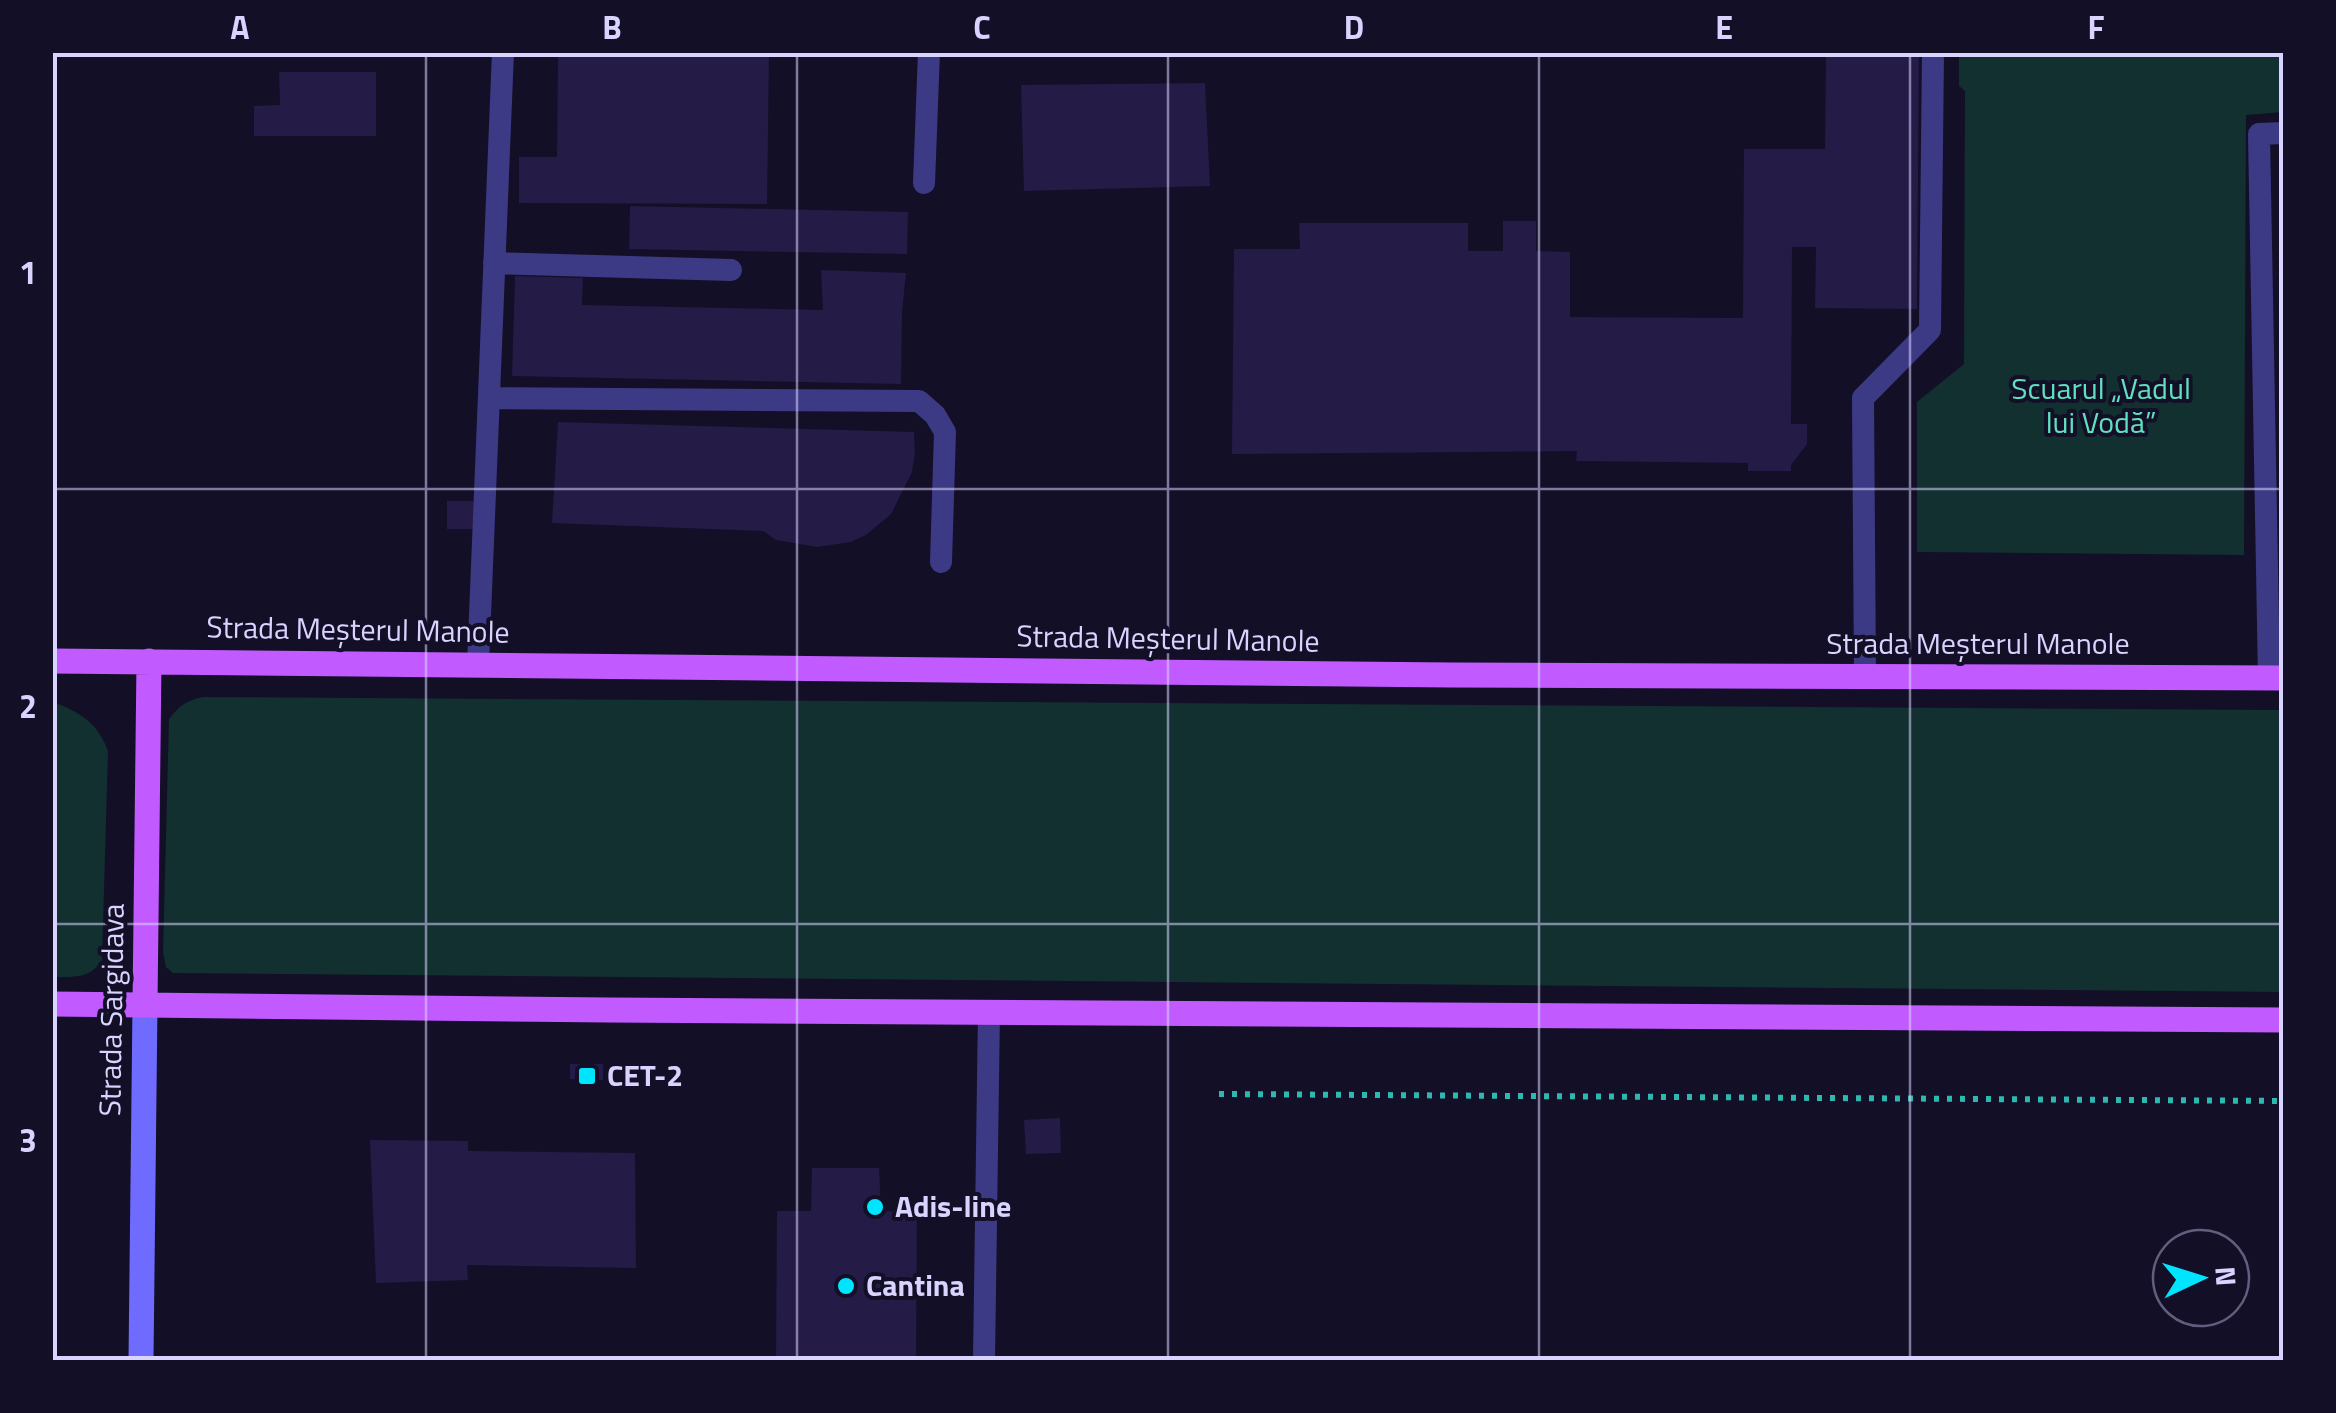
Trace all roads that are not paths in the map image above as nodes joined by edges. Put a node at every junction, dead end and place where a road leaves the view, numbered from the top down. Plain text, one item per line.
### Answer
1 (503, 52) edge
2 (929, 52) edge
3 (1933, 52) edge
4 (2284, 133) edge
5 (924, 184) dead end
6 (494, 263) junction
7 (731, 270) dead end
8 (489, 398) junction
9 (941, 562) dead end
10 (149, 660) junction
11 (52, 661) edge
12 (478, 664) junction
13 (1865, 676) junction
14 (2276, 678) edge
15 (52, 1004) edge
16 (144, 1004) junction
17 (990, 1011) junction
18 (2284, 1020) edge
19 (141, 1360) edge
20 (984, 1360) edge

1 - 6 lane
2 - 5 lane
3 - 13 lane
4 - 14 lane
6 - 7 lane
6 - 8 lane
8 - 9 lane
8 - 12 lane
10 - 11 main road, Strada Meșterul Manole
10 - 12 main road, Strada Meșterul Manole
10 - 16 main road, Strada Sargidava
12 - 13 main road, Strada Meșterul Manole
13 - 14 main road, Strada Meșterul Manole
15 - 16 main road
16 - 17 main road
16 - 19 street, Strada Sargidava
17 - 18 main road
17 - 20 lane

